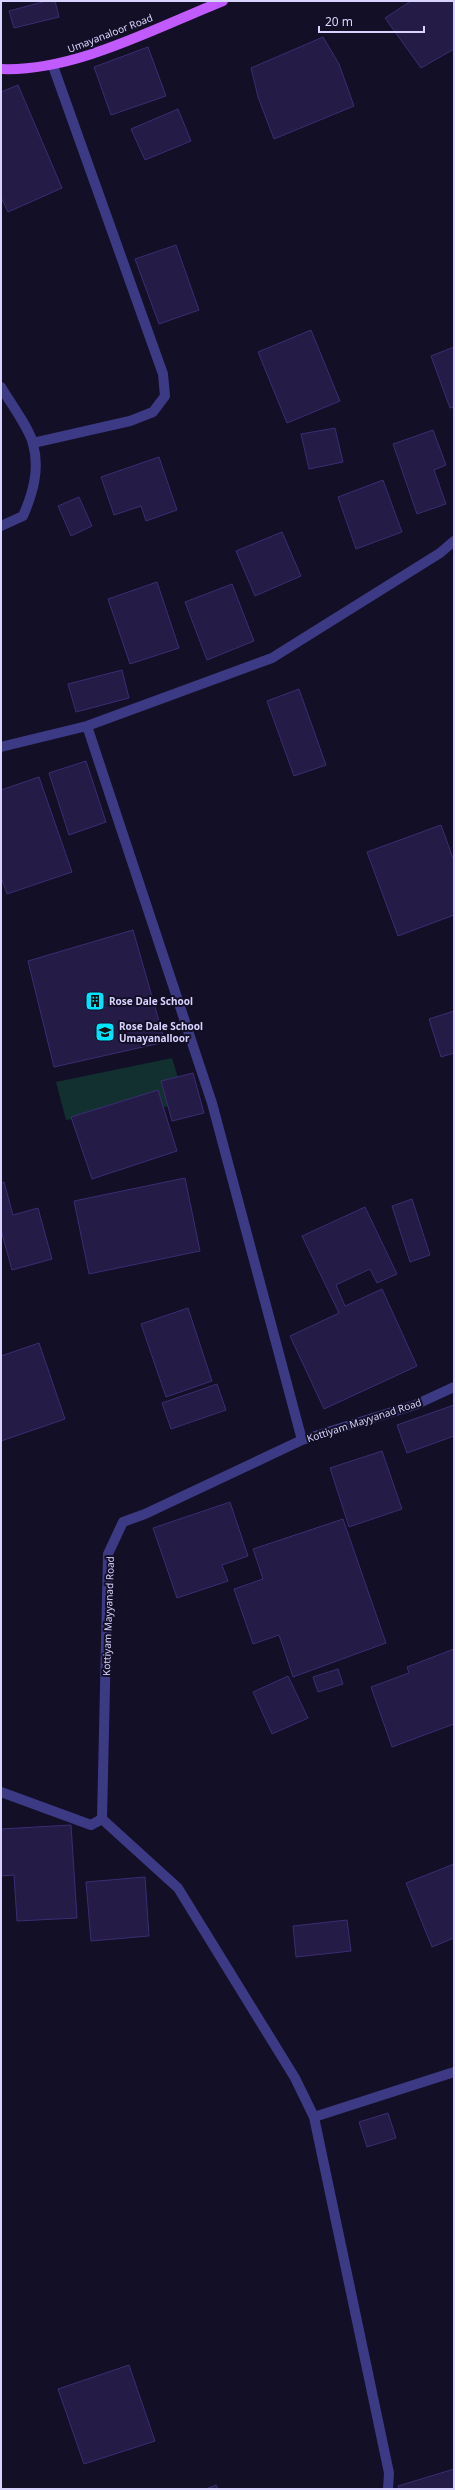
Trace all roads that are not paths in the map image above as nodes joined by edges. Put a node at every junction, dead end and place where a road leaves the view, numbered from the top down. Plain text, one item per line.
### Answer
1 (223, 1) edge
2 (53, 66) junction
3 (1, 69) edge
4 (1, 387) edge
5 (33, 443) junction
6 (1, 526) edge
7 (454, 541) edge
8 (87, 726) junction
9 (1, 747) edge
10 (454, 1388) edge
11 (302, 1440) junction
12 (1, 1792) edge
13 (102, 1819) junction
14 (454, 2072) edge
15 (314, 2117) junction
16 (388, 2489) edge

1 - 2 main road, Umayanaloor Road
2 - 3 main road, Umayanaloor Road
2 - 5 street
4 - 5 street
5 - 6 street
7 - 8 street
8 - 9 street
8 - 11 street
10 - 11 street, Kottiyam Mayyanad Road
11 - 13 street, Kottiyam Mayyanad Road
12 - 13 street
13 - 15 street
14 - 15 street
15 - 16 street

